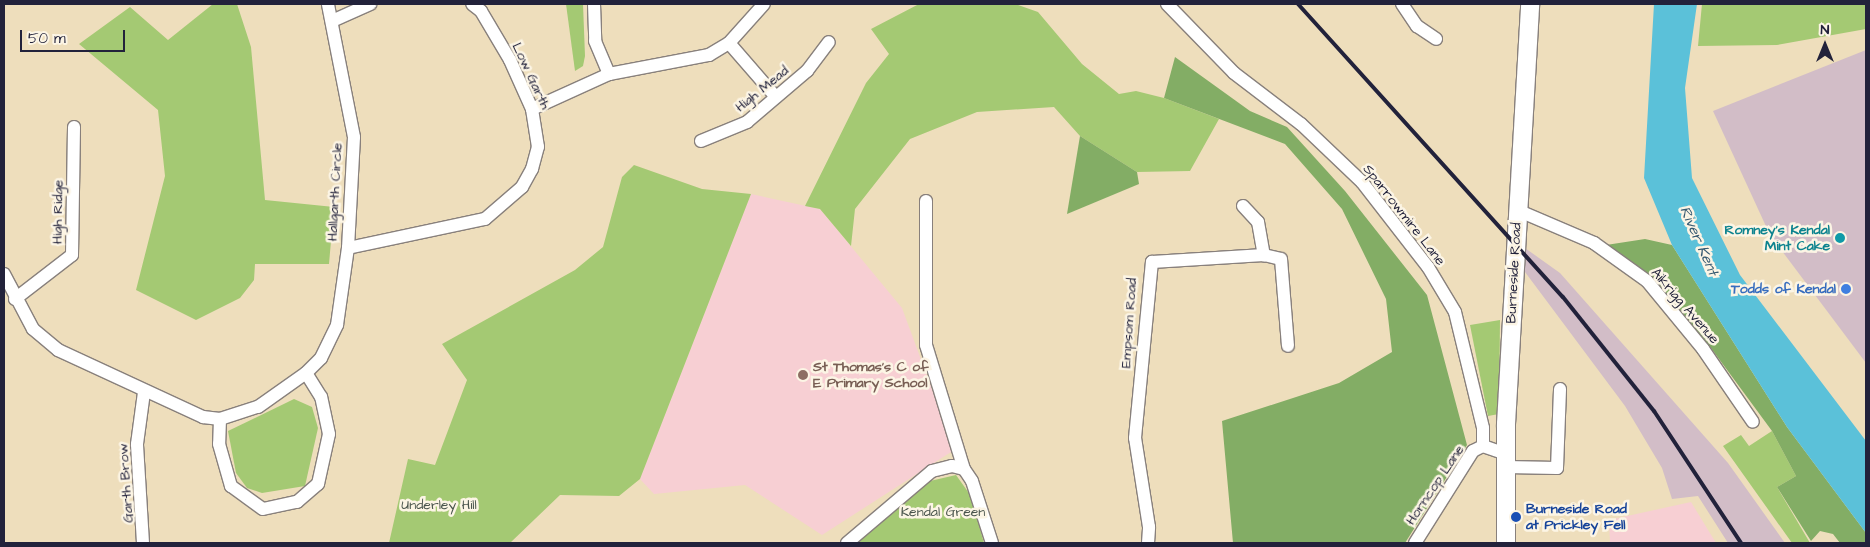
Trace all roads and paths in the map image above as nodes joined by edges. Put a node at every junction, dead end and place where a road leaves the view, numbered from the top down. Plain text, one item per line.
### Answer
1 (328, 4) edge
2 (370, 4) edge
3 (472, 4) edge
4 (594, 4) edge
5 (764, 4) edge
6 (1167, 4) edge
7 (1402, 4) edge
8 (1530, 4) edge
9 (332, 21) junction
10 (1436, 39) dead end
11 (729, 42) junction
12 (830, 42) dead end
13 (609, 74) junction
14 (775, 96) junction
15 (532, 109) junction
16 (74, 127) dead end
17 (701, 141) dead end
18 (926, 201) dead end
19 (1243, 206) dead end
20 (1518, 210) junction
21 (348, 248) junction
22 (1264, 255) junction
23 (4, 274) edge
24 (15, 299) junction
25 (1288, 346) dead end
26 (306, 373) junction
27 (1560, 389) dead end
28 (144, 392) junction
29 (220, 419) junction
30 (1753, 422) dead end
31 (1506, 424) junction
32 (1483, 428) junction
33 (1484, 446) junction
34 (1506, 461) junction
35 (964, 469) junction
36 (143, 543) edge
37 (847, 543) edge
38 (992, 543) edge
39 (1148, 543) edge
40 (1415, 543) edge
41 (1506, 543) edge

1 - 9 street, Hallgarth Circle
2 - 9 street
3 - 15 street, Low Garth
4 - 13 street
5 - 11 street
6 - 32 street, Sparrowmire Lane
7 - 10 street
8 - 20 street, Burneside Road
9 - 21 street, Hallgarth Circle
11 - 13 street
11 - 14 street
12 - 14 street, High Mead
13 - 15 street
14 - 17 street, High Mead
15 - 21 street, Low Garth
16 - 24 street, High Ridge
18 - 35 street
19 - 22 street
20 - 30 street, Aikrigg Avenue
20 - 31 street, Burneside Road
21 - 26 street, Hallgarth Circle
22 - 25 street
22 - 39 street, Empsom Road
23 - 24 street
24 - 28 street
26 - 29 street, Hallgarth Circle
26 - 29 street
27 - 34 street
28 - 29 street
28 - 36 street, Garth Brow
31 - 32 street
31 - 34 street, Burneside Road
32 - 33 street, Sparrowmire Lane
33 - 34 street
33 - 40 street, Horncop Lane
34 - 41 street, Burneside Road
35 - 37 street
35 - 38 street

